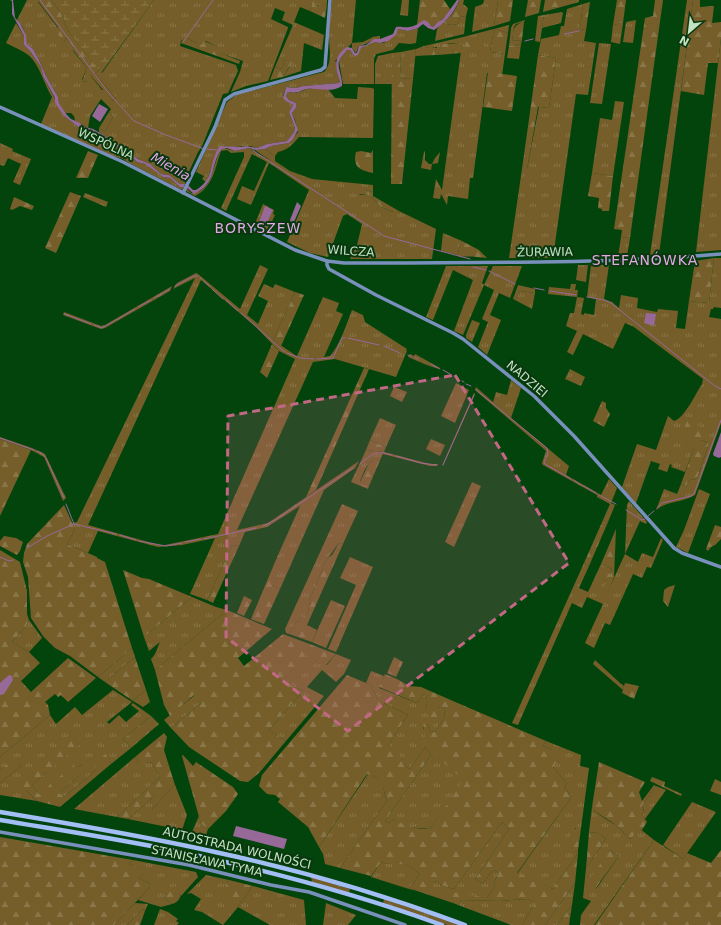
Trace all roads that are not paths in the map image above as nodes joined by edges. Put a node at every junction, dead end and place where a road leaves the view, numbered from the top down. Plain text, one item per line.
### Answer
1 (330, 0) edge
2 (0, 107) edge
3 (183, 191) junction
4 (201, 202) joint
5 (721, 254) edge
6 (327, 261) junction
7 (441, 262) joint
8 (721, 567) edge
9 (0, 812) edge
10 (0, 820) edge
11 (0, 832) edge
12 (405, 925) edge
13 (442, 925) edge
14 (465, 925) edge

1 - 3 street
2 - 3 street, WSPÓLNA
3 - 4 street, WSPÓLNA
4 - 6 street, WILCZA
5 - 7 street, ŻURAWIA
6 - 7 street, WILCZA
6 - 8 street, NADZIEI
9 - 14 highway, AUTOSTRADA WOLNOŚCI
10 - 13 highway, AUTOSTRADA WOLNOŚCI
11 - 12 street, STANISŁAWA TYMA

